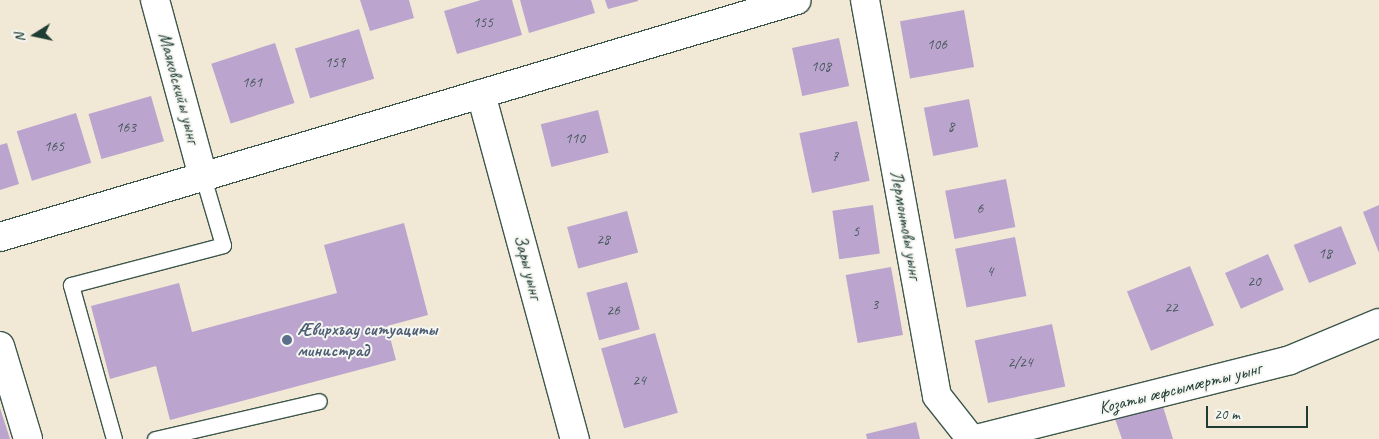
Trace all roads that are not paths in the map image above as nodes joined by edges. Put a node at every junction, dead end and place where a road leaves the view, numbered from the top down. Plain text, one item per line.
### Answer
1 (154, 0) edge
2 (797, 0) edge
3 (865, 0) edge
4 (480, 94) junction
5 (204, 177) junction
6 (0, 237) edge
7 (1379, 323) edge
8 (0, 346) edge
9 (319, 401) dead end
10 (28, 439) edge
11 (114, 439) edge
12 (154, 439) edge
13 (575, 439) edge
14 (971, 439) edge
15 (976, 439) edge

1 - 5 street, Маяковскийы уынг
2 - 4 street
3 - 14 street, Лермонтовы уынг
4 - 5 street
4 - 13 street, Зары уынг
5 - 6 street
5 - 11 lane
7 - 15 street, Козаты æфсымæрты уынг
8 - 10 street
9 - 12 lane

